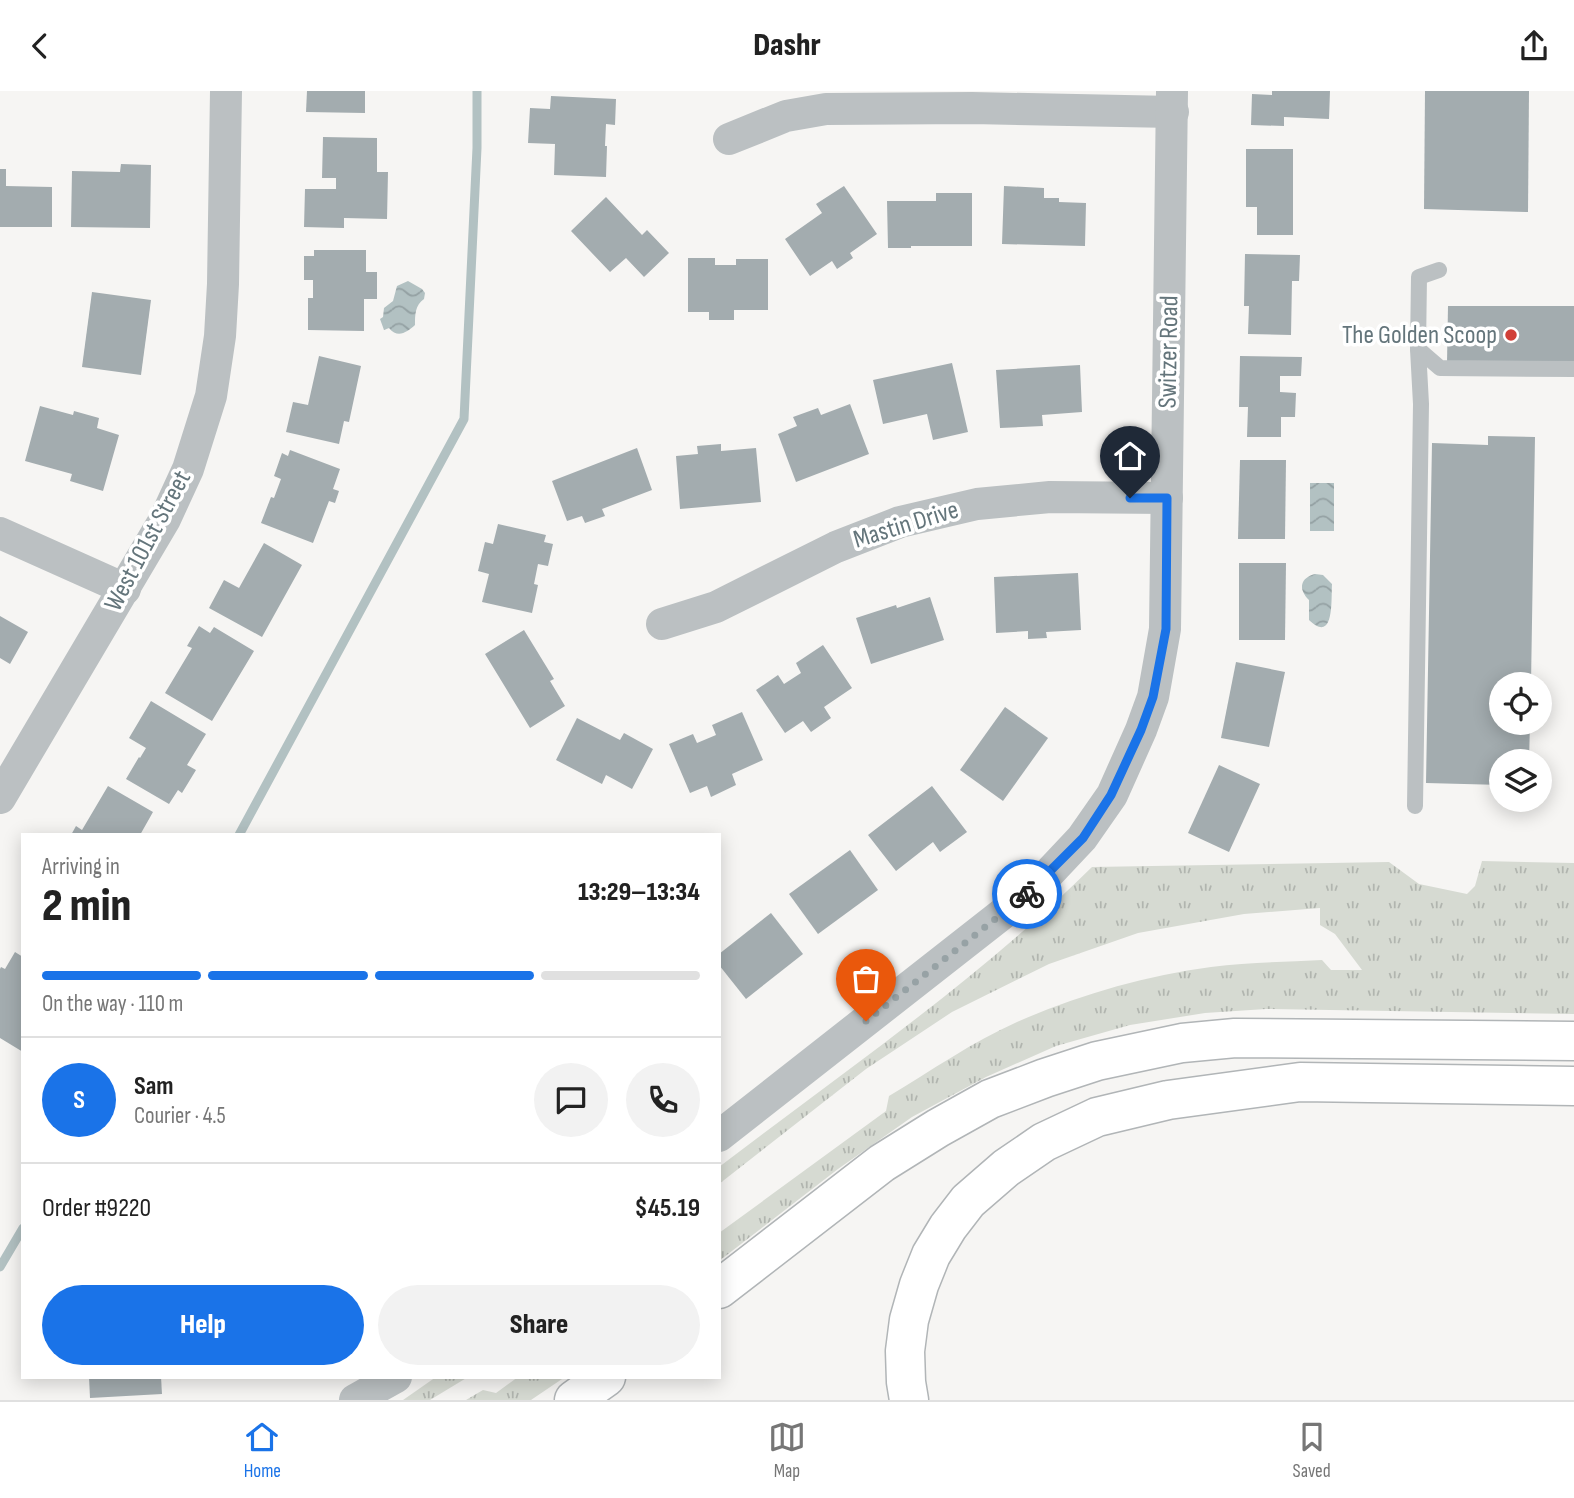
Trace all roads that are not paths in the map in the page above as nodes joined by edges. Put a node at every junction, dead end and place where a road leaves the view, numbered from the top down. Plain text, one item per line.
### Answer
1 (226, 91) edge
2 (1172, 101) edge
3 (729, 139) dead end
4 (1439, 270) dead end
5 (1418, 349) junction
6 (1574, 369) edge
7 (1167, 498) junction
8 (0, 533) edge
9 (125, 589) junction
10 (662, 624) dead end
11 (0, 798) edge
12 (1415, 806) dead end
13 (1574, 1041) edge
14 (1574, 1086) edge
15 (721, 1134) edge
16 (721, 1287) edge
17 (392, 1379) edge
18 (603, 1379) edge
19 (355, 1400) edge
20 (574, 1400) edge
21 (909, 1400) edge

1 - 9 street, West 101st Street
2 - 3 street
2 - 7 street, Switzer Road
4 - 5 lane
5 - 6 lane
5 - 12 lane
7 - 10 street, Mastin Drive
7 - 15 street, Switzer Road
8 - 9 street
9 - 11 street, West 101st Street
13 - 16 highway
14 - 21 highway
17 - 19 street
18 - 20 highway

